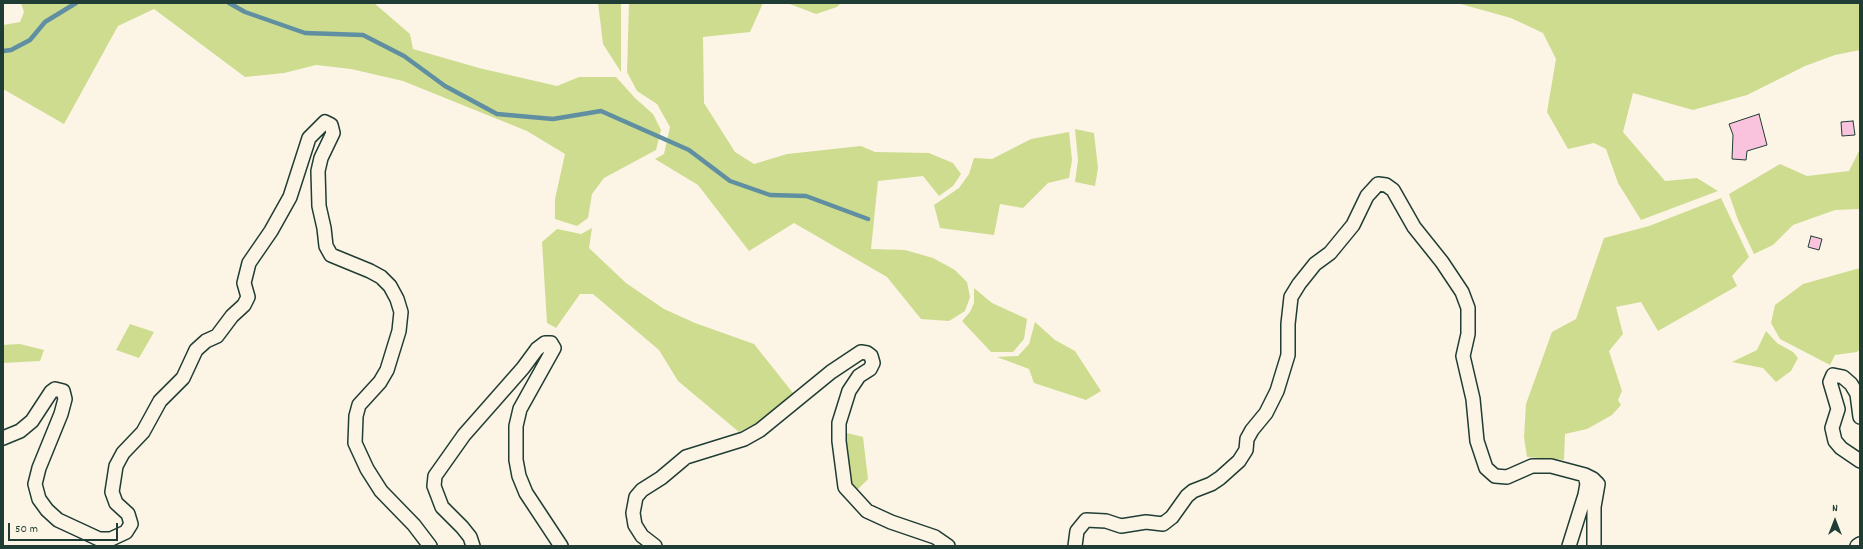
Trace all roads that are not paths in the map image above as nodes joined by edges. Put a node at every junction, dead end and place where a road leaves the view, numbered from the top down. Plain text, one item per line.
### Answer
1 (1860, 417) edge
2 (3, 438) edge
3 (1860, 461) edge
4 (1585, 475) junction
5 (1860, 544) edge
6 (430, 546) edge
7 (473, 546) edge
8 (561, 546) edge
9 (655, 546) edge
10 (948, 546) edge
11 (1075, 546) edge
12 (1569, 546) edge
13 (1594, 546) edge
14 (1857, 546) edge

1 - 3 street
2 - 6 street
4 - 11 street
4 - 12 street
4 - 13 street
5 - 14 street
7 - 8 street
9 - 10 street

